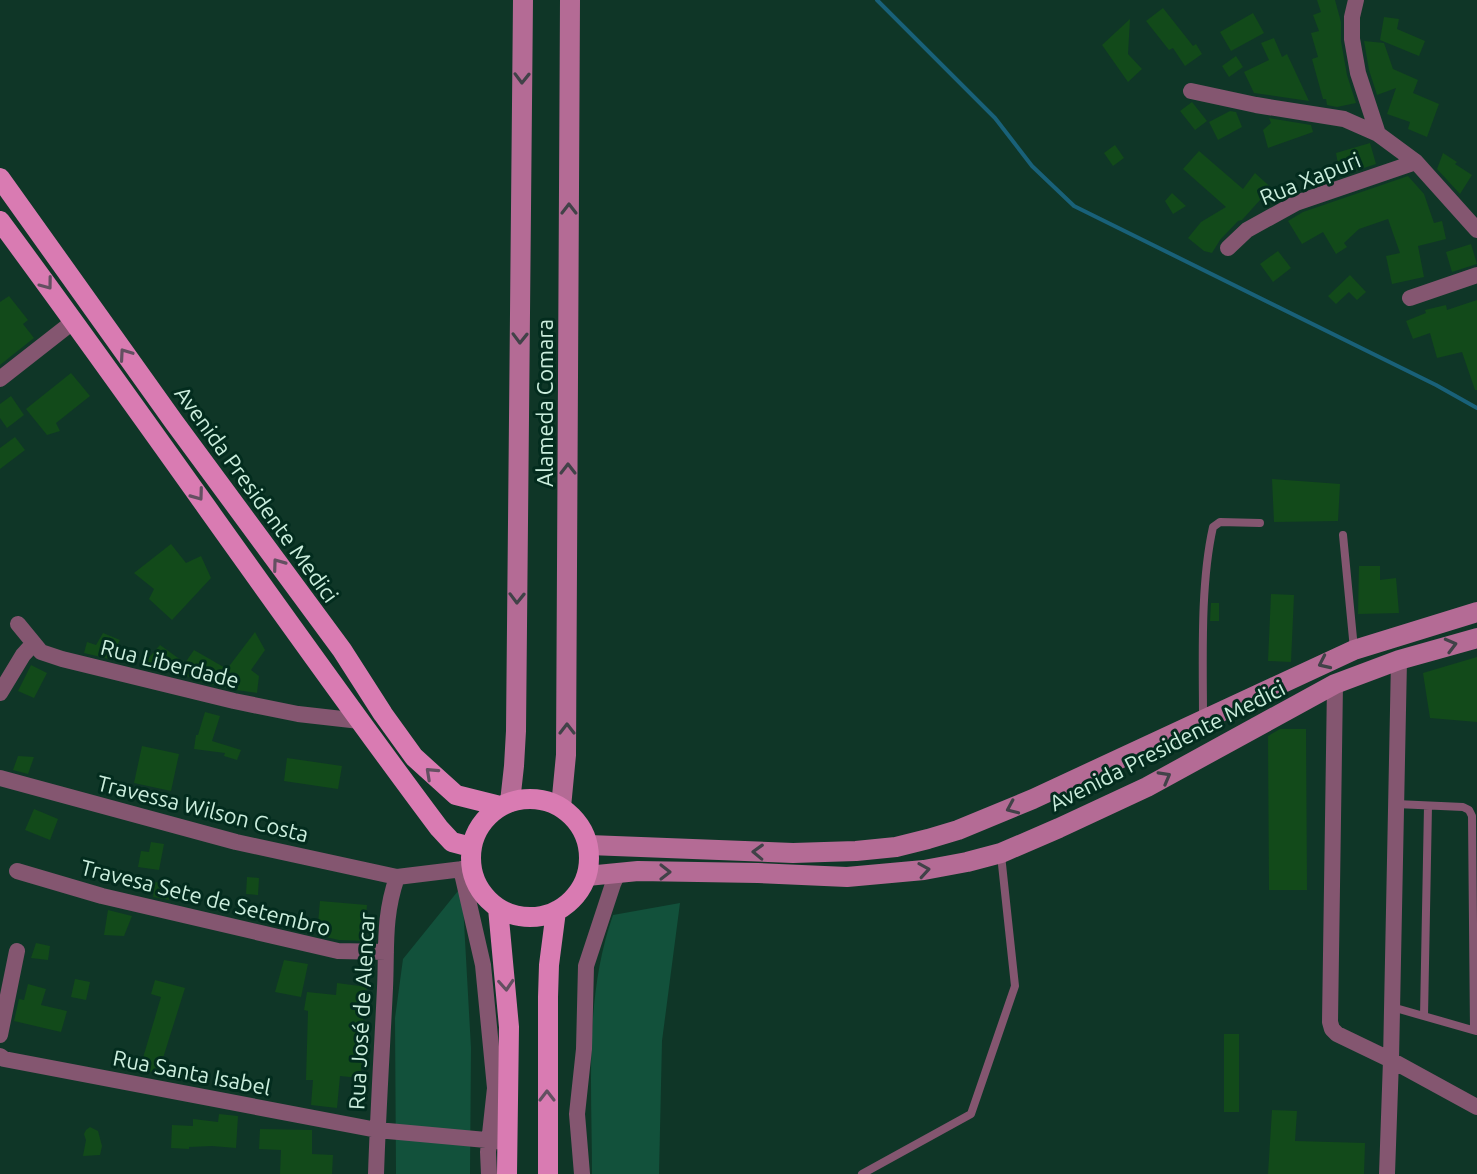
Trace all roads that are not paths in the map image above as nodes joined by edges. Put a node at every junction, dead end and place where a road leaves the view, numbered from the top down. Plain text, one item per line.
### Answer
1 (523, 0) edge
2 (570, 0) edge
3 (1356, 0) edge
4 (1191, 91) dead end
5 (1378, 134) junction
6 (1416, 162) junction
7 (0, 178) edge
8 (0, 221) edge
9 (1477, 230) edge
10 (1228, 248) dead end
11 (1477, 275) edge
12 (1410, 298) dead end
13 (74, 321) junction
14 (0, 379) edge
15 (1260, 523) dead end
16 (1343, 535) dead end
17 (1477, 612) edge
18 (18, 624) dead end
19 (1477, 638) edge
20 (33, 644) junction
21 (1354, 650) junction
22 (1399, 660) junction
23 (1335, 684) junction
24 (0, 693) edge
25 (1203, 720) junction
26 (360, 721) junction
27 (0, 778) edge
28 (505, 804) junction
29 (1396, 804) junction
30 (1428, 806) junction
31 (561, 807) junction
32 (589, 845) junction
33 (1001, 853) junction
34 (468, 861) junction
35 (17, 871) dead end
36 (618, 873) junction
37 (587, 876) junction
38 (397, 877) junction
39 (498, 908) junction
40 (556, 911) junction
41 (17, 951) dead end
42 (386, 952) junction
43 (1392, 1007) junction
44 (1424, 1016) junction
45 (1475, 1030) edge
46 (0, 1035) edge
47 (0, 1056) edge
48 (1391, 1060) junction
49 (1477, 1107) edge
50 (377, 1130) junction
51 (498, 1141) junction
52 (376, 1174) edge
53 (489, 1174) edge
54 (507, 1174) edge
55 (548, 1174) edge
56 (582, 1174) edge
57 (862, 1174) edge
58 (1387, 1174) edge

1 -> 28 street, Alameda Comara
31 -> 2 street, Alameda Comara
3 - 5 street
4 - 5 street
5 - 6 street
6 - 9 street
6 - 10 street, Rua Xapuri
28 -> 7 main road, Avenida Presidente Medici
8 -> 13 main road
11 - 12 street
13 - 14 street
13 -> 26 main road
15 - 25 lane
16 - 21 lane
17 - 21 street, Avenida Presidente Medici
18 - 20 street
22 -> 19 street, Avenida Presidente Medici
20 - 24 street
20 - 26 street, Rua Liberdade
21 -> 25 street, Avenida Presidente Medici
22 - 23 street, Avenida Presidente Medici
22 - 29 street
33 -> 23 street, Avenida Presidente Medici
23 - 48 street
25 -> 32 street, Avenida Presidente Medici
26 - 34 main road
27 - 38 street, Travessa Wilson Costa
28 - 31 main road
28 - 34 main road
29 - 30 lane
29 - 43 street
30 - 44 lane
30 - 45 lane
31 - 32 main road
32 - 37 main road
36 -> 33 street, Avenida Presidente Medici
33 - 57 lane
34 - 38 street
34 - 39 main road
34 - 51 street
35 - 42 street, Travesa Sete de Setembro
36 - 37 street, Avenida Presidente Medici
36 - 56 street
37 - 40 main road
38 - 42 street, Rua José de Alencar
39 - 40 main road
39 -> 51 main road
55 -> 40 main road
41 - 46 street
42 - 50 street, Rua José de Alencar
43 - 44 lane
43 - 48 street
44 - 45 lane
47 - 50 street, Rua Santa Isabel
48 - 49 street
48 - 58 street
50 - 51 street, Rua Santa Isabel
50 - 52 street, Rua José de Alencar
51 - 53 street
51 - 54 main road

